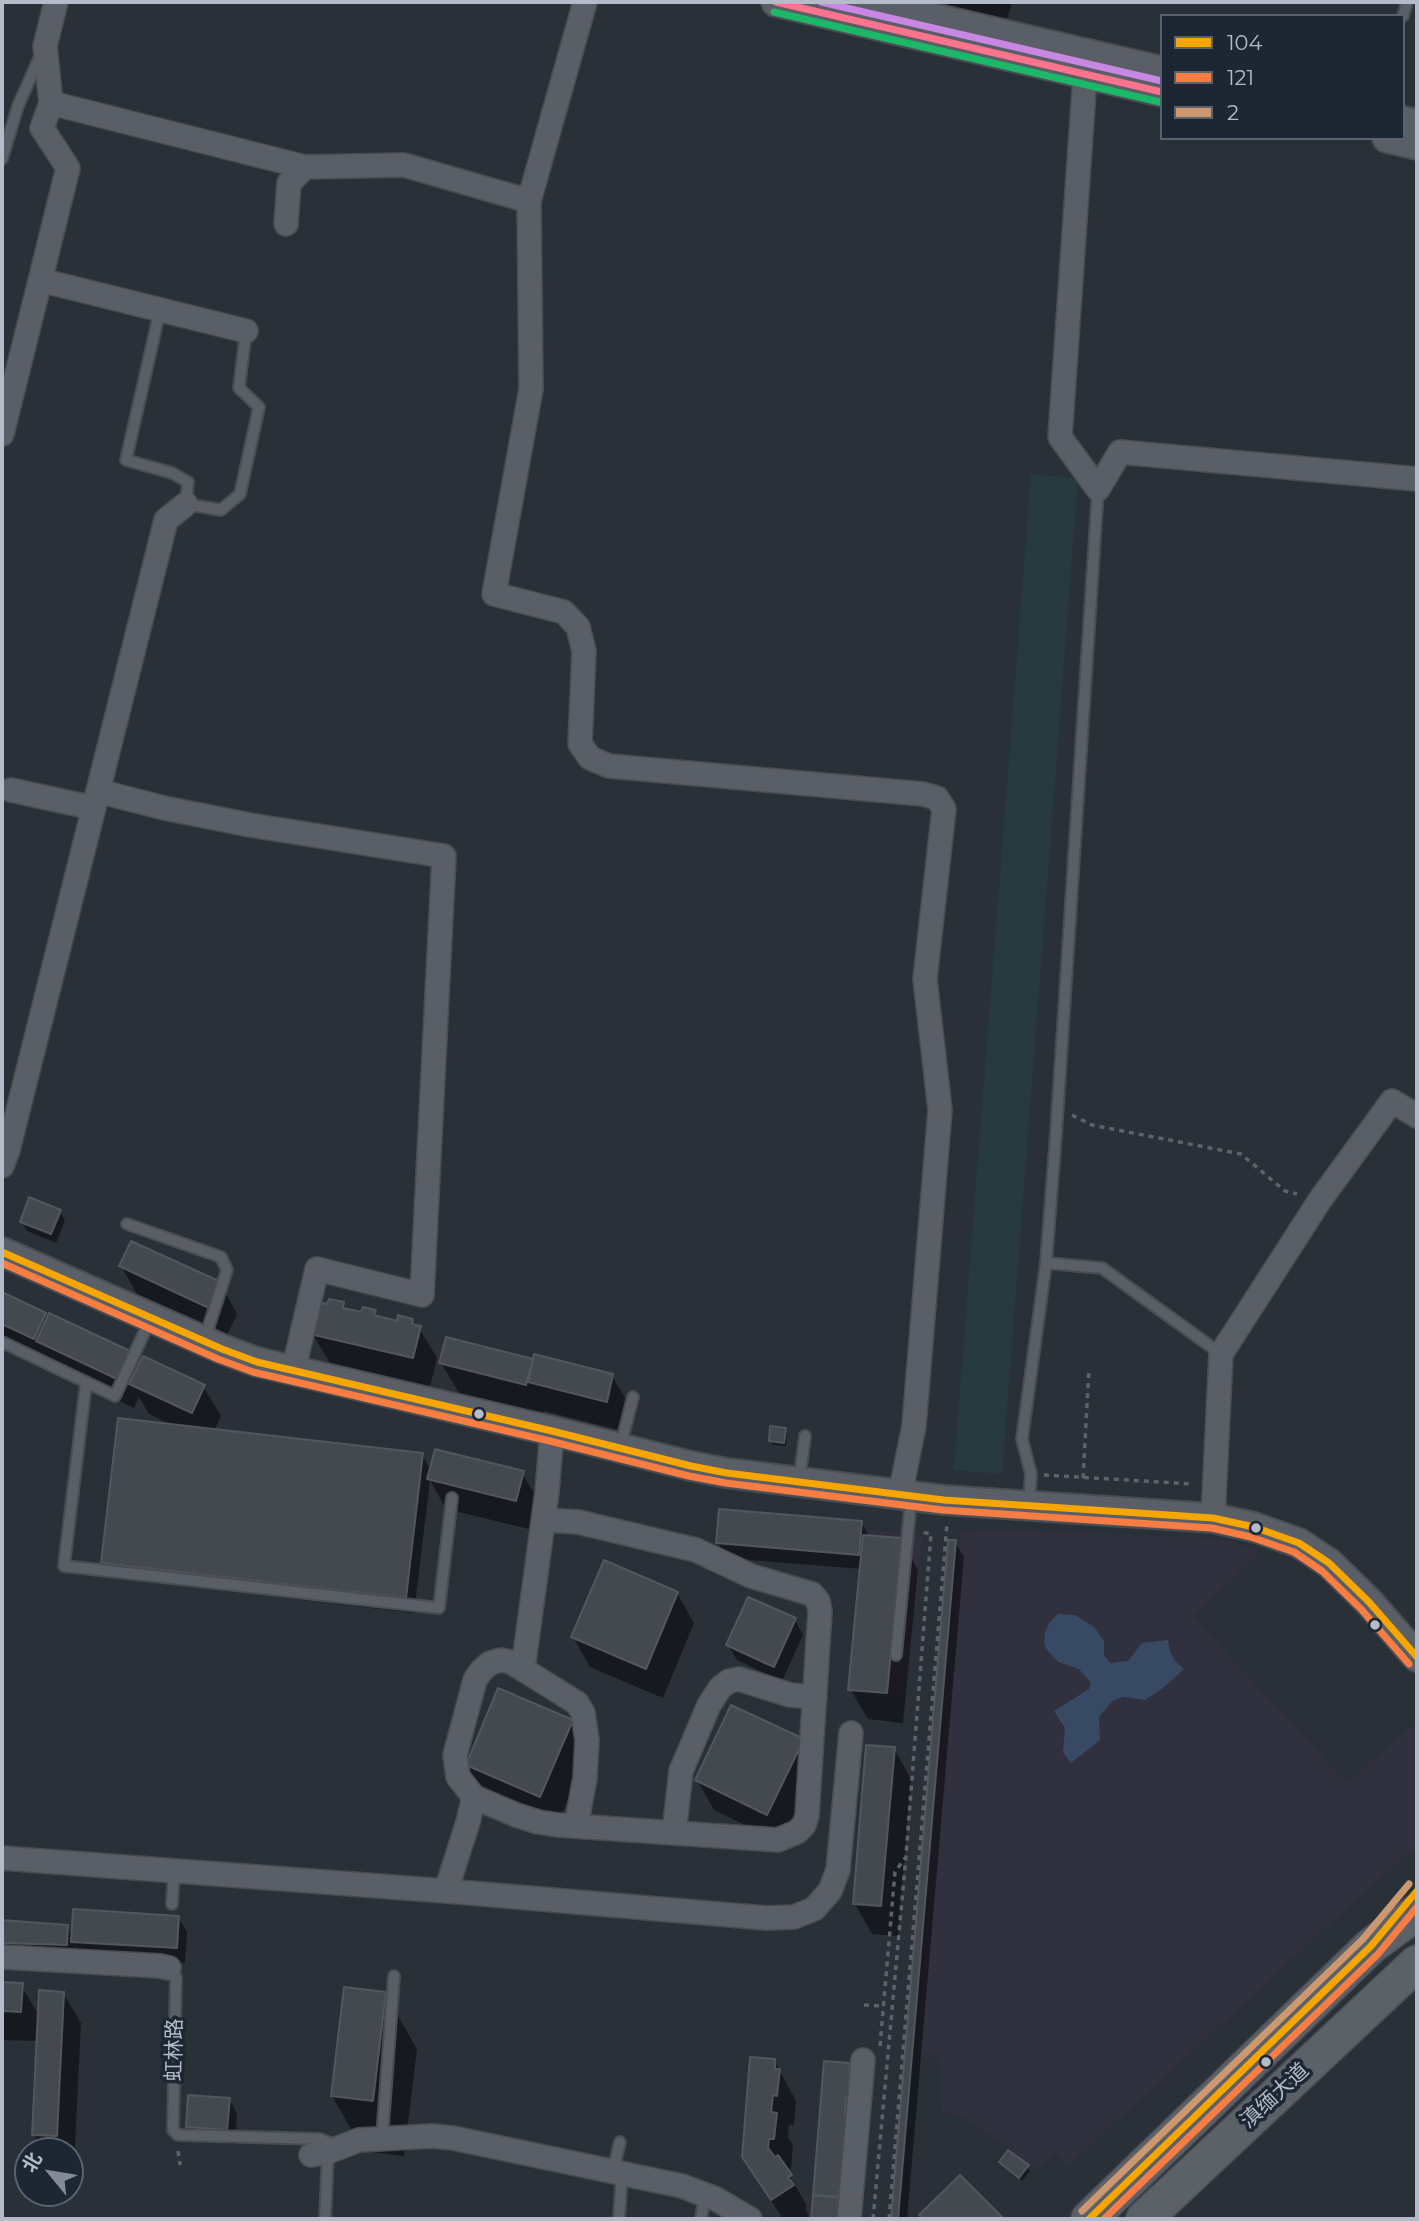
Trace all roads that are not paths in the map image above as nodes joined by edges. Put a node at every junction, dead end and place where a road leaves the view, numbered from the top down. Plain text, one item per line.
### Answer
1 (55, 2) edge
2 (585, 2) edge
3 (776, 2) edge
4 (865, 2) edge
5 (45, 46) junction
6 (1160, 71) edge
7 (1085, 76) junction
8 (1160, 92) edge
9 (51, 103) junction
10 (1396, 140) edge
11 (1417, 145) edge
12 (2, 159) edge
13 (305, 167) junction
14 (529, 201) junction
15 (286, 224) dead end
16 (40, 280) junction
17 (160, 310) junction
18 (246, 331) joint
19 (2, 434) edge
20 (1417, 479) edge
21 (1098, 489) junction
22 (186, 504) junction
23 (10, 790) dead end
24 (96, 799) junction
25 (1417, 1116) edge
26 (2, 1166) edge
27 (127, 1224) dead end
28 (2, 1252) edge
29 (1046, 1263) junction
30 (152, 1318) junction
31 (204, 1341) junction
32 (2, 1342) edge
33 (1220, 1354) junction
34 (293, 1372) junction
35 (86, 1383) junction
36 (633, 1397) dead end
37 (552, 1431) junction
38 (804, 1436) dead end
39 (620, 1448) junction
40 (799, 1482) junction
41 (906, 1495) junction
42 (452, 1498) dead end
43 (1028, 1505) junction
44 (1213, 1518) junction
45 (544, 1520) junction
46 (896, 1655) dead end
47 (1417, 1657) edge
48 (523, 1669) junction
49 (815, 1697) junction
50 (851, 1732) dead end
51 (474, 1797) junction
52 (576, 1826) junction
53 (674, 1833) junction
54 (2, 1858) edge
55 (174, 1871) junction
56 (446, 1891) junction
57 (1417, 1891) edge
58 (172, 1904) dead end
59 (1417, 1912) edge
60 (1371, 1946) junction
61 (2, 1957) edge
62 (1413, 1965) edge
63 (169, 1968) joint
64 (394, 1976) dead end
65 (872, 2057) road end
66 (382, 2138) junction
67 (620, 2142) dead end
68 (327, 2151) junction
69 (617, 2172) junction
70 (705, 2195) junction
71 (325, 2219) edge
72 (619, 2219) edge
73 (701, 2219) edge
74 (750, 2219) edge
75 (849, 2219) edge
76 (1089, 2219) edge
77 (1144, 2219) edge

1 - 5 street
2 - 14 street
3 - 7 street
4 - 6 street
5 - 9 street
5 - 12 lane
7 - 8 street
7 - 21 street
9 - 13 street
9 - 16 street
10 - 11 street
13 - 14 street
13 - 15 street
14 - 41 street
16 - 17 street
16 - 19 street
17 - 18 street
17 - 22 lane
18 - 22 lane
20 - 21 street
21 - 29 lane
22 - 24 street
23 - 24 street
24 - 26 street
24 - 34 street
25 - 33 street
27 - 31 lane
28 - 30 street
29 - 33 lane
29 - 43 lane
30 - 31 street
30 - 35 lane
31 - 34 street
32 - 35 lane
33 - 44 street
34 - 37 street
35 - 42 lane
36 - 39 lane
37 - 39 street
37 - 45 street
38 - 40 lane
39 - 40 street
40 - 41 street
41 - 43 street
41 - 46 lane
43 - 44 street
44 - 47 street
45 - 48 street
45 - 49 street
48 - 51 street
48 - 52 street
49 - 53 street
49 - 53 street
50 - 56 street
51 - 52 street
51 - 56 street
52 - 53 street
54 - 55 street
55 - 56 street
55 - 58 lane
57 - 60 main road
59 - 60 main road, 滇缅大道
60 - 76 main road, 滇缅大道
61 - 63 street, 虹林路
62 - 77 main road, 滇缅大道
63 - 68 lane, 虹林路
64 - 66 lane
65 - 75 street
66 - 68 street, 虹林路
66 - 69 street, 虹林路
67 - 69 lane
68 - 71 lane
69 - 70 street, 虹林路
69 - 72 lane
70 - 73 lane
70 - 74 street, 虹林路

